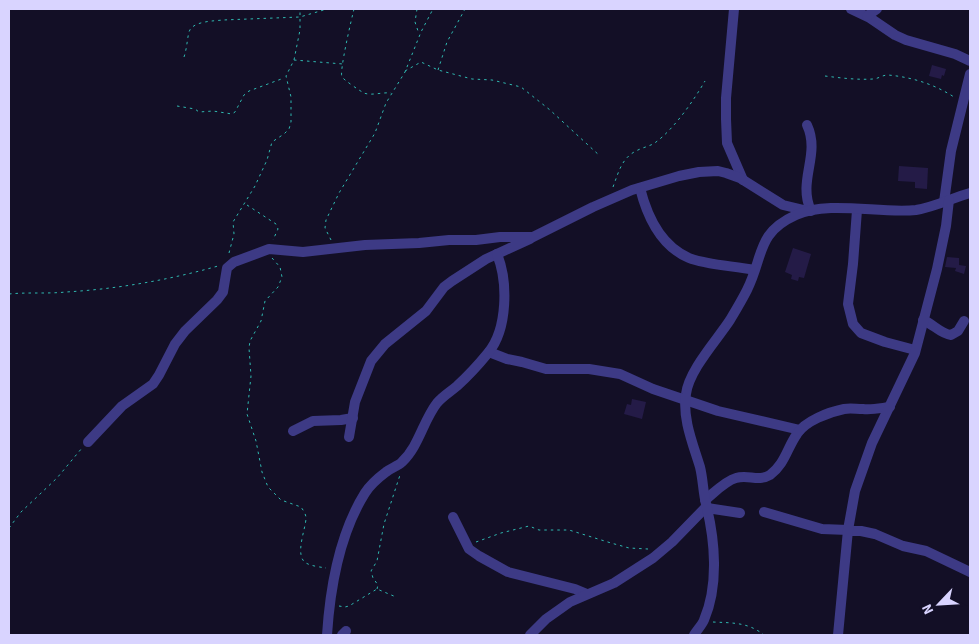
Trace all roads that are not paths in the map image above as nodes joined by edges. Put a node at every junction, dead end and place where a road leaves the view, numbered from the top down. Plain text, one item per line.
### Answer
1 (734, 9) edge
2 (851, 9) edge
3 (877, 9) edge
4 (867, 16) junction
5 (970, 61) edge
6 (970, 74) edge
7 (967, 101) edge
8 (807, 125) dead end
9 (743, 180) junction
10 (640, 188) junction
11 (970, 193) edge
12 (946, 201) junction
13 (857, 210) junction
14 (809, 211) junction
15 (533, 237) junction
16 (497, 254) junction
17 (754, 270) junction
18 (923, 320) junction
19 (964, 321) dead end
20 (915, 350) junction
21 (489, 352) junction
22 (685, 400) junction
23 (890, 407) junction
24 (353, 418) junction
25 (800, 430) junction
26 (293, 431) dead end
27 (349, 437) dead end
28 (88, 442) road end
29 (706, 505) junction
30 (764, 512) dead end
31 (740, 513) dead end
32 (453, 517) dead end
33 (848, 531) junction
34 (970, 572) edge
35 (587, 594) junction
36 (327, 635) edge
37 (530, 635) edge
38 (694, 635) edge
39 (838, 635) edge

1 - 9 street
2 - 4 street
3 - 4 street
4 - 5 street
6 - 7 street
7 - 12 street
8 - 14 street
9 - 10 street
9 - 14 street
10 - 15 street
10 - 17 street
11 - 12 street
12 - 13 street
12 - 18 street
13 - 14 street
13 - 20 street
14 - 17 street
15 - 16 street
15 - 28 street
16 - 21 street
16 - 24 street
17 - 22 street
18 - 19 street
18 - 20 street
20 - 23 street
21 - 22 street
21 - 36 street
22 - 25 street
22 - 29 street
23 - 25 street
23 - 33 street
24 - 26 street
24 - 27 street
25 - 29 street
29 - 31 street
29 - 35 street
29 - 38 street
30 - 33 street
32 - 35 street
33 - 34 street
33 - 39 street
35 - 37 street

